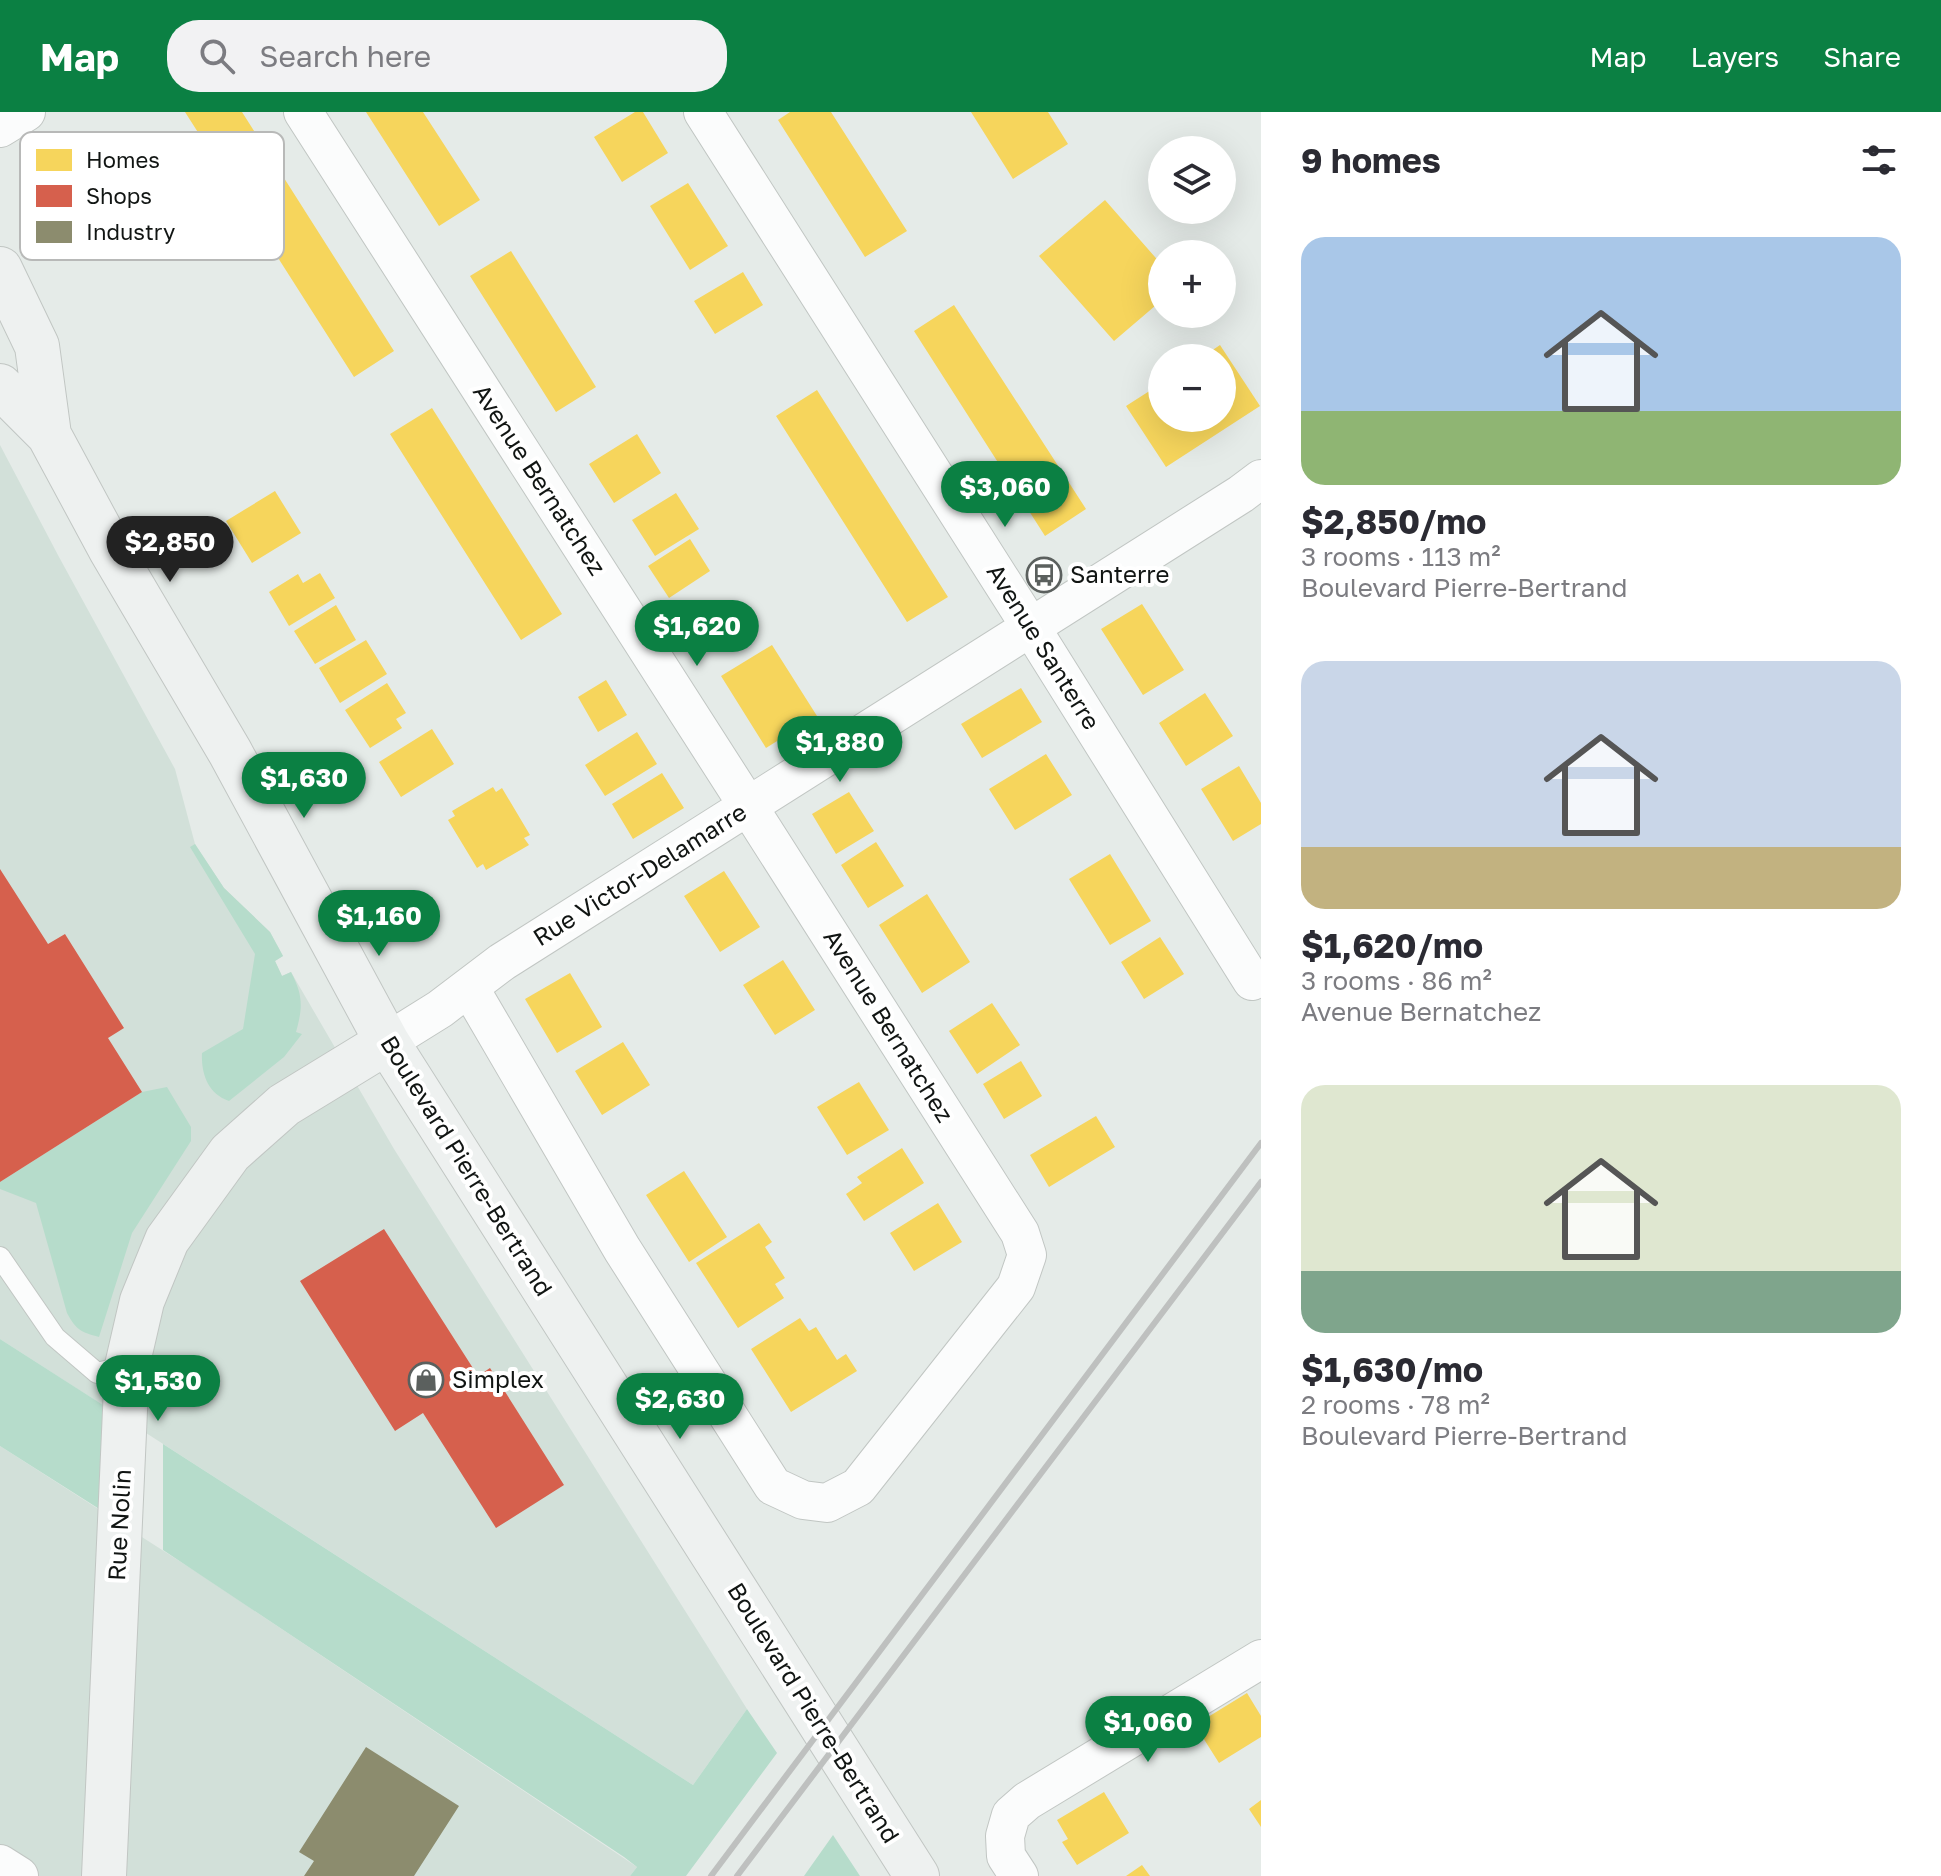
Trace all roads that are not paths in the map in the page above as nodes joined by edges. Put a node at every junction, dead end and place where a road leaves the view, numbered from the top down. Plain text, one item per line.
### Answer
1 (26, 112) edge
2 (303, 112) edge
3 (703, 112) edge
4 (0, 128) edge
5 (0, 269) edge
6 (0, 386) edge
7 (49, 435) junction
8 (1261, 479) edge
9 (1030, 626) junction
10 (748, 806) junction
11 (1252, 981) dead end
12 (469, 987) junction
13 (387, 1042) junction
14 (0, 1257) edge
15 (127, 1366) junction
16 (1261, 1659) edge
17 (0, 1864) edge
18 (1012, 1866) edge
19 (19, 1876) edge
20 (104, 1876) edge
21 (917, 1876) edge

1 - 4 street
2 - 10 street, Avenue Bernatchez
3 - 9 street, Avenue Santerre
5 - 7 main road, Boulevard Pierre-Bertrand
6 - 7 main road, Boulevard Pierre-Bertrand
7 - 13 main road, Boulevard Pierre-Bertrand
8 - 9 street, Rue Victor-Delamarre
9 - 10 street, Rue Victor-Delamarre
9 - 11 street, Avenue Santerre
10 - 12 street, Rue Victor-Delamarre
10 - 12 street, Avenue Bernatchez
12 - 13 street, Rue Victor-Delamarre
13 - 15 main road, Rue Nolin
13 - 21 main road, Boulevard Pierre-Bertrand
14 - 15 lane
15 - 20 main road, Rue Nolin
16 - 18 street
17 - 19 street

